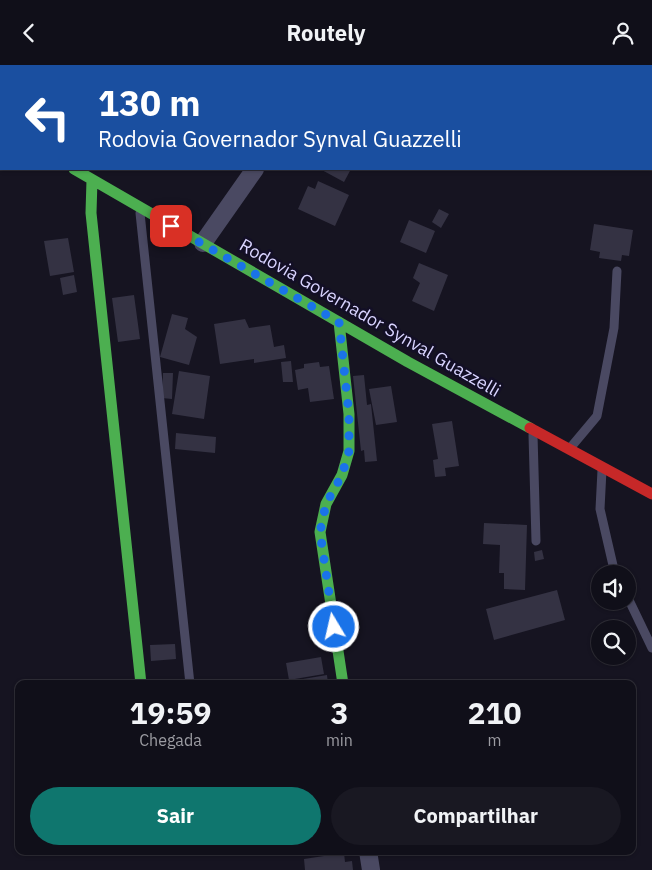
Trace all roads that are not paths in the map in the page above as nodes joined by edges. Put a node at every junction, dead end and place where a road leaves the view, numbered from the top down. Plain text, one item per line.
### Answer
1 (77, 170) edge
2 (254, 170) edge
3 (92, 180) junction
4 (140, 208) junction
5 (203, 243) junction
6 (617, 271) dead end
7 (339, 322) junction
8 (533, 429) junction
9 (570, 449) junction
10 (602, 467) junction
11 (652, 495) edge
12 (536, 541) dead end
13 (614, 565) edge
14 (634, 610) edge
15 (652, 649) edge
16 (141, 680) edge
17 (190, 680) edge
18 (342, 680) edge
19 (369, 855) edge
20 (371, 870) edge

1 - 3 street, Rodovia Governador Synval Guazzelli
2 - 5 street
3 - 4 street, Rodovia Governador Synval Guazzelli
3 - 16 street
4 - 5 street, Rodovia Governador Synval Guazzelli
4 - 17 lane
5 - 7 street, Rodovia Governador Synval Guazzelli
6 - 9 lane
7 - 8 street, Rodovia Governador Synval Guazzelli
7 - 18 street
8 - 9 street, Rodovia Governador Synval Guazzelli
8 - 12 lane
9 - 10 street, Rodovia Governador Synval Guazzelli
10 - 11 street, Rodovia Governador Synval Guazzelli
10 - 13 lane
14 - 15 lane
19 - 20 street

